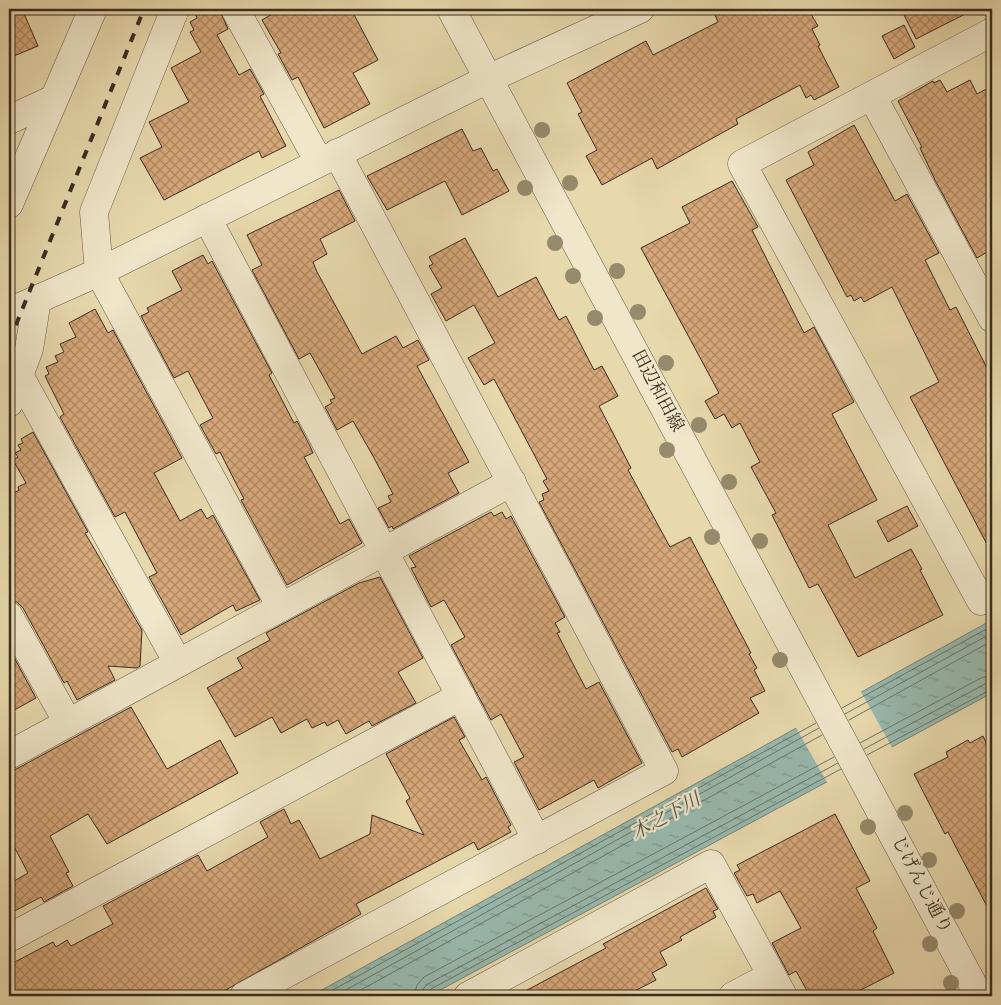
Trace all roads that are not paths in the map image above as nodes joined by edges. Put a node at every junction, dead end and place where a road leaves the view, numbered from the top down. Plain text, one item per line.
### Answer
1 (93, 9) edge
2 (175, 9) edge
3 (235, 9) edge
4 (451, 9) edge
5 (640, 9) edge
6 (992, 32) edge
7 (488, 79) junction
8 (872, 96) junction
9 (54, 99) junction
10 (9, 120) edge
11 (328, 157) junction
12 (9, 204) edge
13 (207, 218) junction
14 (99, 272) junction
15 (37, 300) junction
16 (9, 312) edge
17 (992, 318) edge
18 (20, 377) junction
19 (9, 403) edge
20 (512, 482) junction
21 (384, 552) junction
22 (992, 595) edge
23 (281, 607) junction
24 (9, 616) edge
25 (178, 663) junction
26 (461, 696) junction
27 (68, 723) junction
28 (9, 755) edge
29 (862, 774) joint
30 (537, 840) junction
31 (9, 938) edge
32 (777, 986) edge
33 (244, 996) edge
34 (468, 996) edge
35 (733, 996) edge
36 (980, 996) edge

1 - 9 street
2 - 14 street
3 - 11 street
4 - 7 street, 田辺和田線
5 - 7 street
6 - 8 street
7 - 11 street
7 - 29 street, 田辺和田線
8 - 17 street
8 - 22 street
9 - 10 street
9 - 12 street
11 - 13 street
11 - 20 street
13 - 14 street
13 - 21 street
14 - 15 street
14 - 23 street
15 - 16 street
15 - 18 street
18 - 19 street
18 - 25 street
20 - 21 street
20 - 30 street
21 - 23 street
21 - 26 street
23 - 25 street
24 - 27 street
25 - 27 street
26 - 30 street
26 - 31 street
27 - 28 street
29 - 36 street, じげんじ通り
30 - 33 street
32 - 34 street
32 - 35 street

